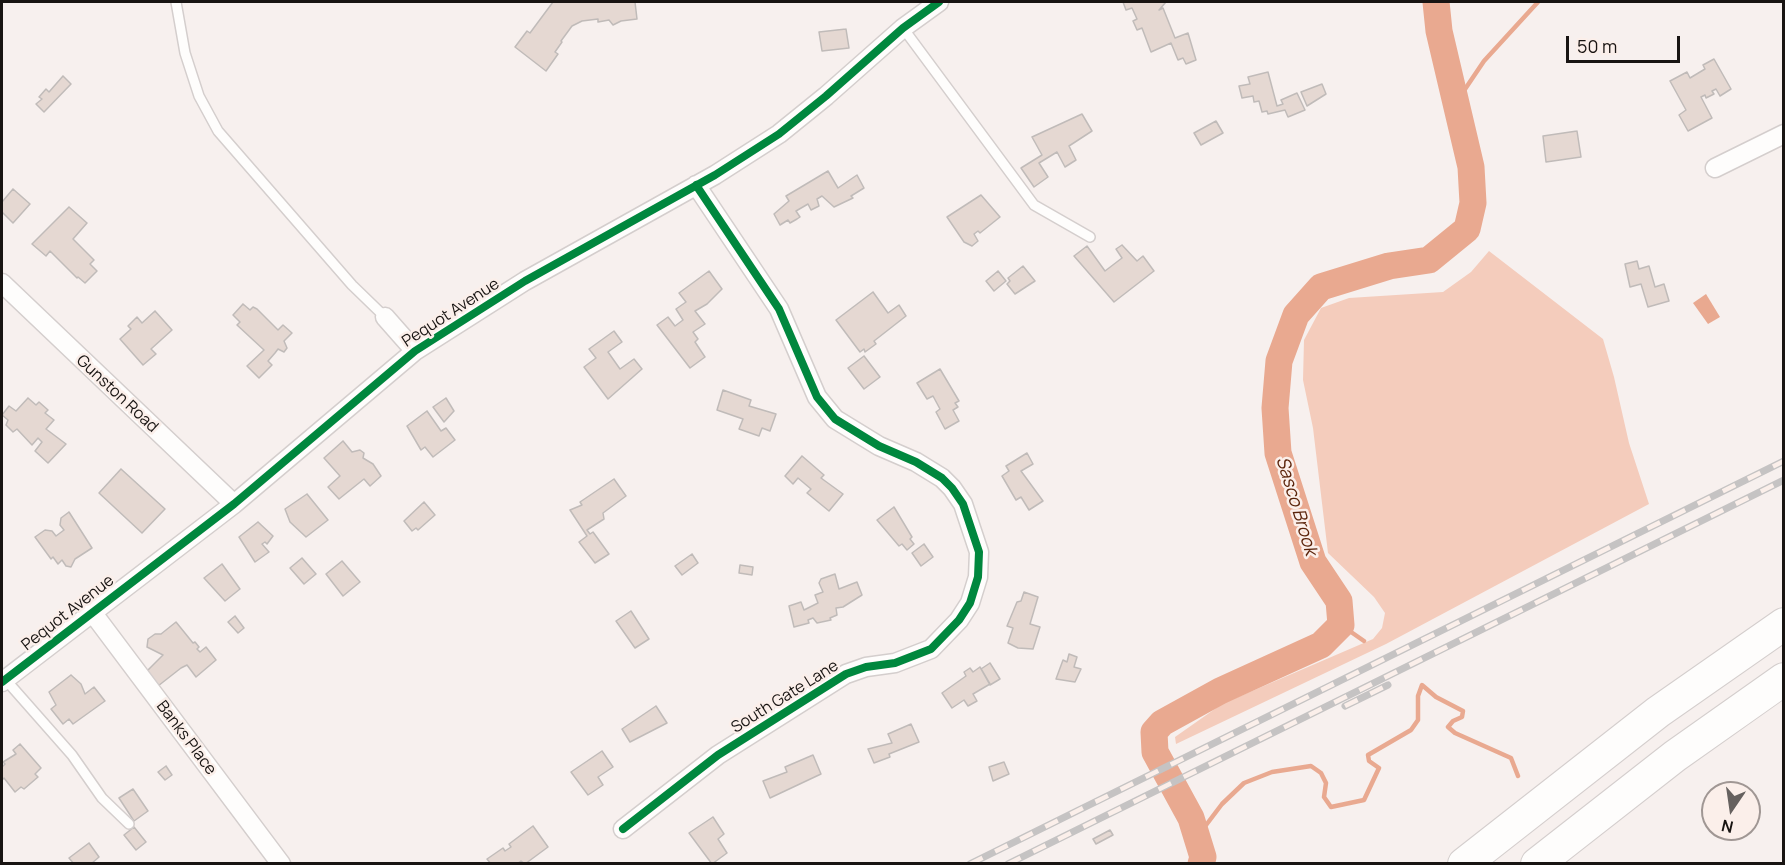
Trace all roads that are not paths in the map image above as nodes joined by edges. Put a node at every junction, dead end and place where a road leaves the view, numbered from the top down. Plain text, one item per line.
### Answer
1 (176, 2) edge
2 (939, 2) edge
3 (903, 28) junction
4 (1784, 134) edge
5 (1715, 168) dead end
6 (696, 185) junction
7 (1090, 237) dead end
8 (2, 283) edge
9 (384, 317) joint
10 (415, 351) junction
11 (234, 504) junction
12 (92, 612) junction
13 (1784, 624) edge
14 (1784, 679) edge
15 (3, 681) edge
16 (129, 824) dead end
17 (623, 829) dead end
18 (280, 864) edge
19 (1464, 864) edge
20 (1537, 864) edge

1 - 9 lane
2 - 3 street, Pequot Avenue
3 - 6 street, Pequot Avenue
3 - 7 lane
4 - 5 street
6 - 10 street, Pequot Avenue
6 - 17 street, South Gate Lane
8 - 11 street, Gunston Road
9 - 10 street
10 - 11 street, Pequot Avenue
11 - 12 street, Pequot Avenue
12 - 15 street, Pequot Avenue
12 - 18 street, Banks Place
13 - 19 highway
14 - 20 highway
15 - 16 lane

